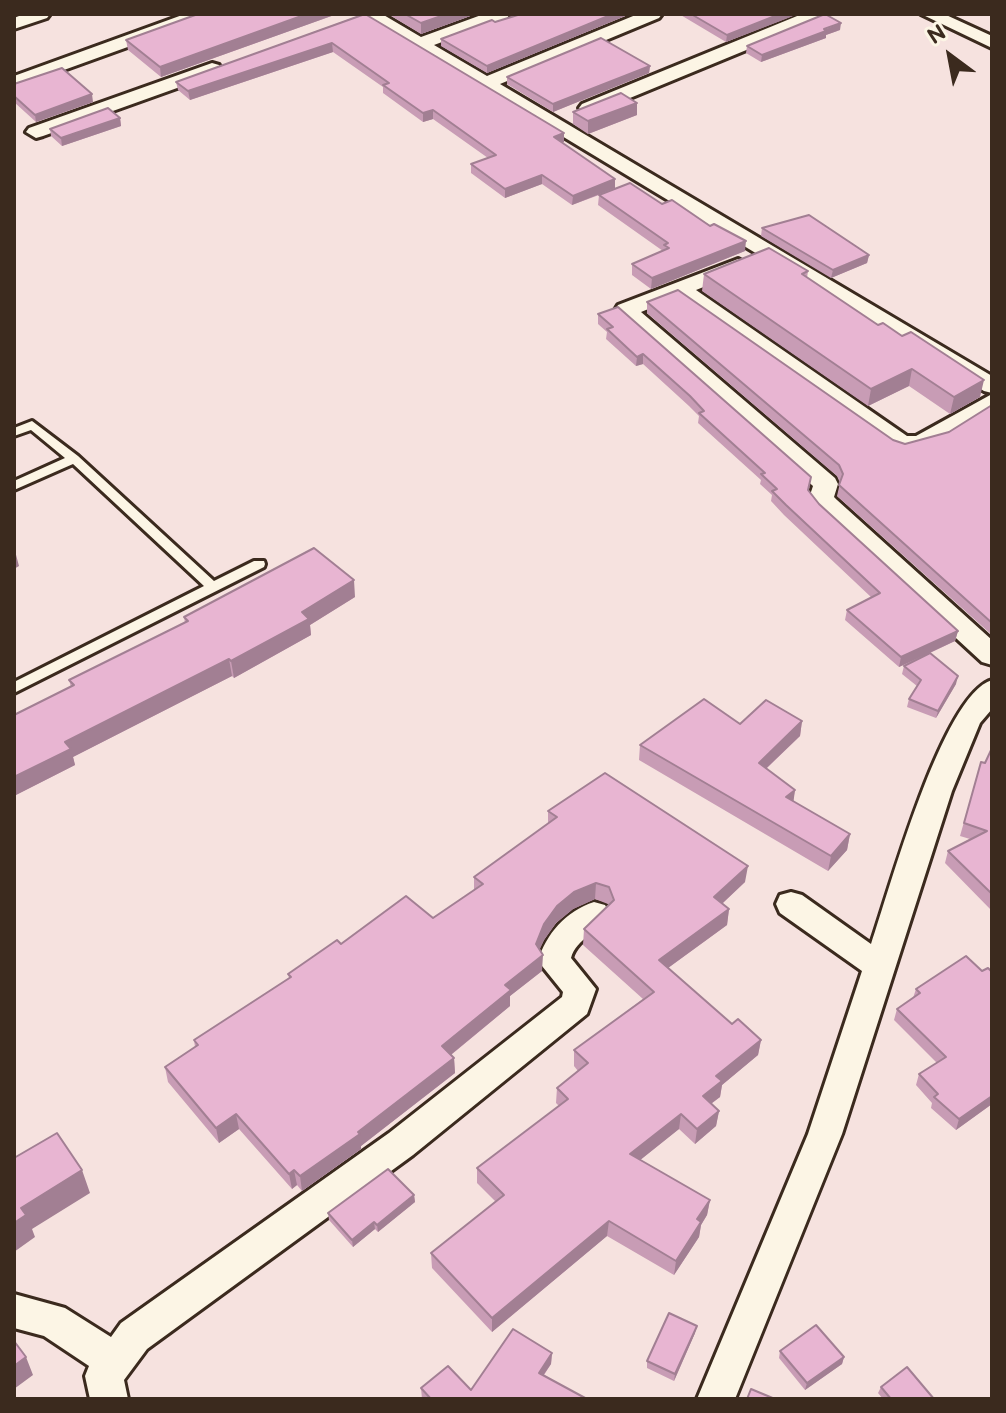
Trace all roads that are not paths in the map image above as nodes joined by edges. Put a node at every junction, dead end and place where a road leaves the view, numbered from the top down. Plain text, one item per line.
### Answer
1 (41, 14) edge
2 (202, 14) edge
3 (501, 14) edge
4 (653, 14) edge
5 (818, 14) edge
6 (360, 16) edge
7 (943, 16) edge
8 (14, 24) edge
9 (992, 43) edge
10 (420, 44) junction
11 (230, 62) edge
12 (14, 82) edge
13 (485, 84) junction
14 (551, 123) junction
15 (36, 132) dead end
16 (768, 253) junction
17 (679, 288) junction
18 (992, 386) edge
19 (992, 401) edge
20 (14, 432) edge
21 (74, 459) junction
22 (14, 486) edge
23 (259, 564) dead end
24 (213, 587) junction
25 (992, 655) edge
26 (14, 688) edge
27 (992, 690) edge
28 (791, 904) dead end
29 (594, 914) edge
30 (880, 967) junction
31 (14, 1311) edge
32 (115, 1361) junction
33 (109, 1399) edge
34 (716, 1399) edge

1 - 8 street
2 - 12 street
3 - 10 street
4 - 13 street
5 - 14 street
6 - 10 street
7 - 9 street
10 - 13 street
11 - 15 street
13 - 14 street
14 - 16 street
16 - 17 street
16 - 18 street
17 - 19 street
17 - 25 street
20 - 21 lane
21 - 22 lane
21 - 24 lane
23 - 24 lane
24 - 26 lane
27 - 30 street
28 - 30 street
29 - 32 street
30 - 34 street
31 - 32 street
32 - 33 street

